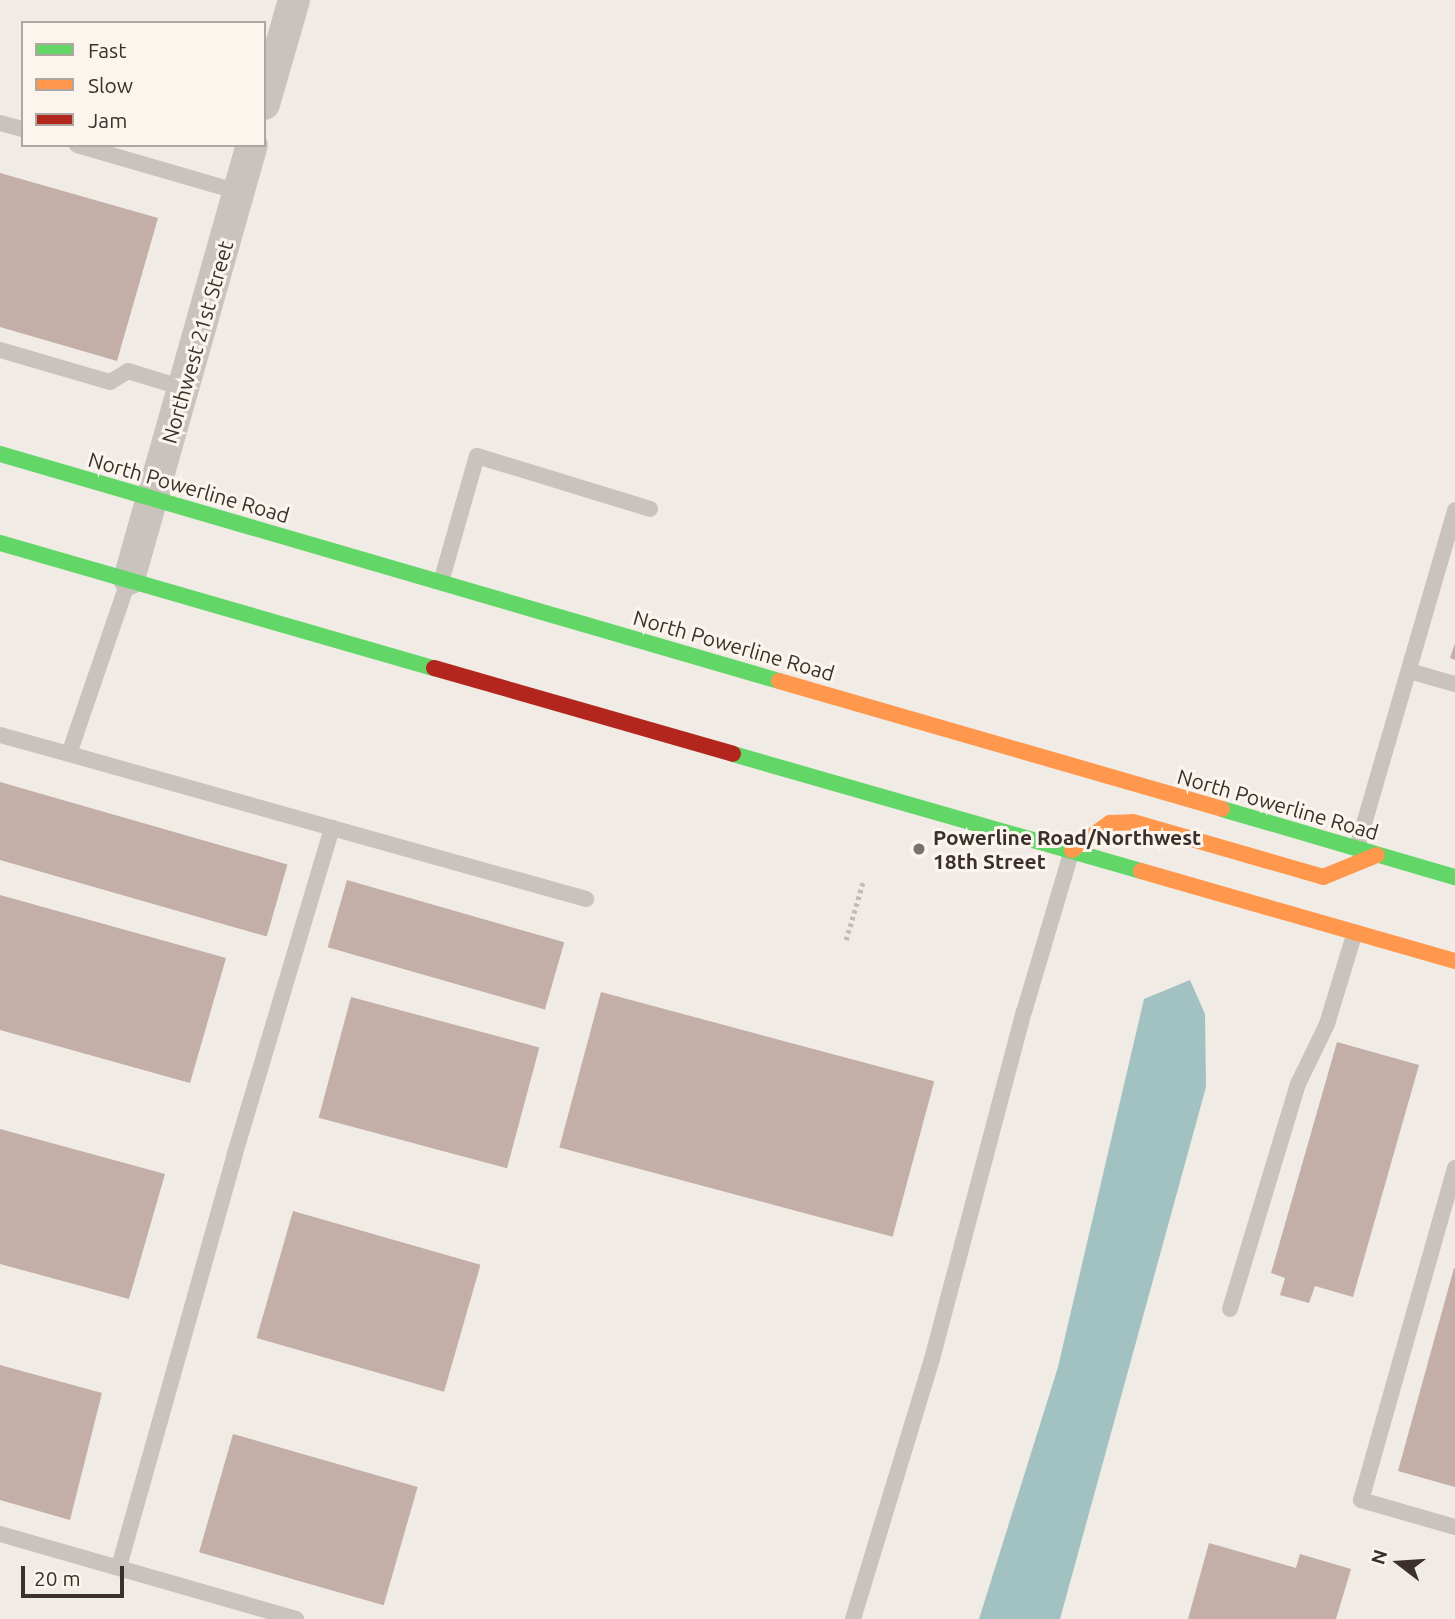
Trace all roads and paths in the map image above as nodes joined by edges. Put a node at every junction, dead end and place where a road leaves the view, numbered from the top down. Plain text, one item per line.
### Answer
1 (293, 0) edge
2 (266, 97) edge
3 (0, 123) edge
4 (21, 129) edge
5 (85, 147) edge
6 (252, 147) edge
7 (239, 192) junction
8 (0, 350) edge
9 (183, 388) junction
10 (0, 454) edge
11 (152, 498) junction
12 (650, 509) dead end
13 (1455, 510) edge
14 (0, 543) edge
15 (129, 579) junction
16 (441, 582) junction
17 (1409, 671) junction
18 (1455, 684) edge
19 (0, 735) edge
20 (69, 754) junction
21 (332, 828) junction
22 (1357, 848) junction
23 (1072, 850) junction
24 (1377, 855) junction
25 (1455, 877) edge
26 (863, 882) dead end
27 (586, 899) dead end
28 (1355, 932) junction
29 (846, 940) dead end
30 (1455, 961) edge
31 (1455, 1168) edge
32 (1230, 1309) dead end
33 (1455, 1527) edge
34 (0, 1534) edge
35 (119, 1567) junction
36 (296, 1619) edge
37 (853, 1619) edge

1 - 2 street
3 - 4 lane
5 - 7 lane
6 - 7 street, Northwest 21st Street
7 - 9 street, Northwest 21st Street
8 - 9 lane
9 - 11 street, Northwest 21st Street
10 - 11 main road, North Powerline Road
11 - 15 street, Northwest 21st Street
11 - 16 main road, North Powerline Road
12 - 16 lane
13 - 17 lane
14 - 15 main road
15 - 20 lane
15 - 23 main road
16 - 22 main road, North Powerline Road
17 - 18 lane
17 - 22 lane
19 - 20 lane
20 - 21 lane
21 - 27 lane
21 - 35 lane
22 - 24 main road, North Powerline Road
23 - 24 main road
23 - 28 main road
23 - 37 lane
24 - 25 main road, North Powerline Road
26 - 29 path
28 - 30 main road
28 - 32 lane
31 - 33 lane
34 - 35 lane
35 - 36 lane

